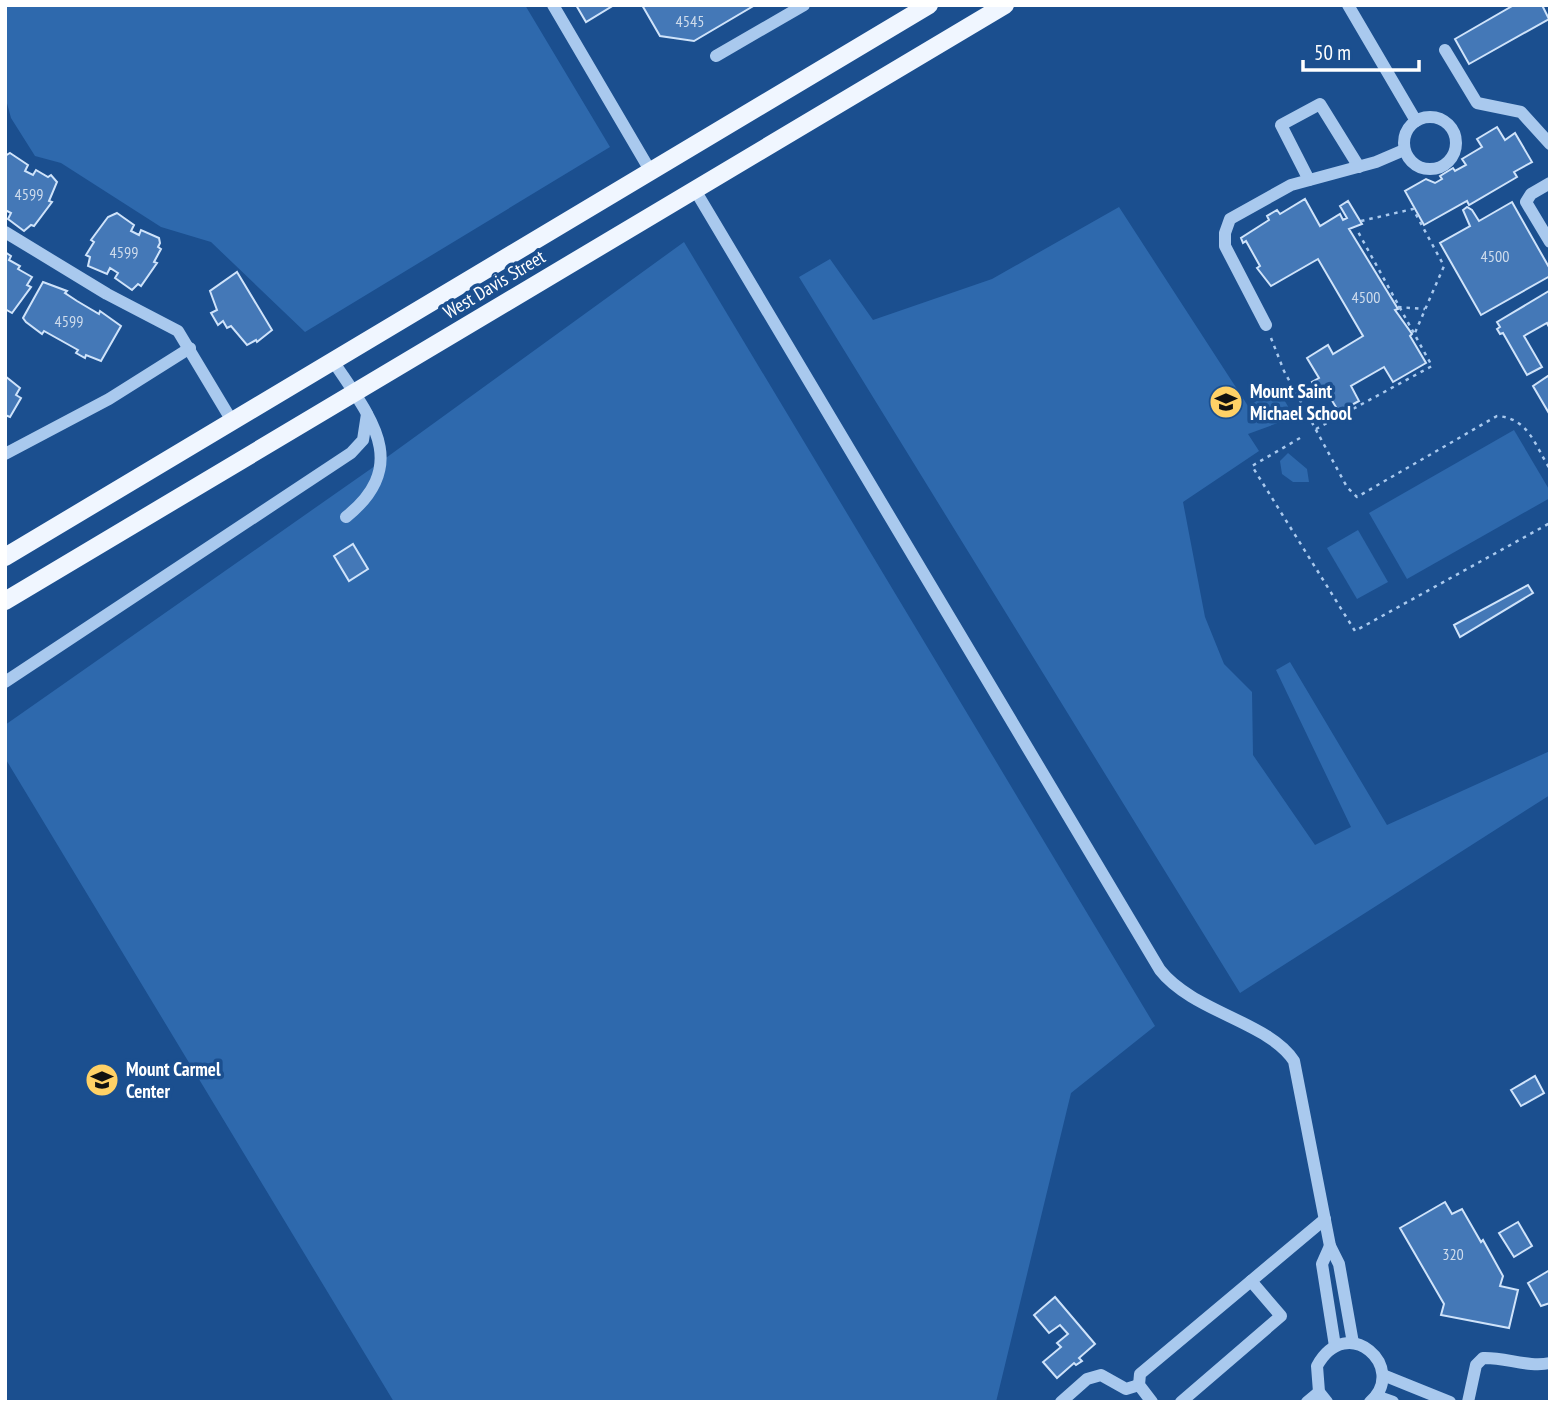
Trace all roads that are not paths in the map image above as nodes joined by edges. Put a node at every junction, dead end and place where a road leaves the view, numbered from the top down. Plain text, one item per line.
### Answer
1 (553, 5) edge
2 (804, 5) edge
3 (929, 5) edge
4 (1005, 5) edge
5 (1348, 5) edge
6 (905, 11) edge
7 (1445, 50) dead end
8 (716, 56) dead end
9 (1416, 121) junction
10 (1550, 144) edge
11 (1404, 150) junction
12 (1359, 167) junction
13 (650, 172) junction
14 (1309, 180) junction
15 (1550, 183) edge
16 (695, 190) junction
17 (5, 232) edge
18 (1550, 242) edge
19 (1266, 325) road end
20 (190, 348) junction
21 (334, 361) junction
22 (354, 392) junction
23 (367, 414) junction
24 (232, 421) junction
25 (5, 454) edge
26 (346, 517) dead end
27 (5, 557) edge
28 (5, 601) edge
29 (5, 682) edge
30 (1325, 1219) junction
31 (1330, 1247) junction
32 (1251, 1281) junction
33 (1353, 1343) junction
34 (1335, 1346) junction
35 (1550, 1363) edge
36 (1382, 1375) junction
37 (1139, 1385) junction
38 (1123, 1396) edge
39 (1323, 1397) edge
40 (1373, 1399) edge
41 (1061, 1402) edge
42 (1152, 1402) edge
43 (1181, 1402) edge
44 (1307, 1402) edge
45 (1393, 1402) edge
46 (1450, 1402) edge
47 (1468, 1402) edge

1 - 13 lane
2 - 8 lane
3 - 6 main road, West Davis Street
4 - 16 main road, West Davis Street
5 - 9 lane
6 - 13 main road, West Davis Street
7 - 10 lane
9 - 11 lane
9 - 11 lane
11 - 12 lane
12 - 14 lane
12 - 14 lane
13 - 21 main road, West Davis Street
14 - 19 lane
15 - 18 lane
16 - 22 main road, West Davis Street
16 - 30 lane
17 - 20 lane
20 - 24 lane
20 - 25 lane
21 - 22 lane
21 - 24 main road, West Davis Street
22 - 23 lane
22 - 28 main road, West Davis Street
23 - 26 lane
23 - 29 lane
24 - 27 main road, West Davis Street
30 - 31 lane
30 - 32 lane
31 - 33 lane
31 - 34 lane
32 - 37 lane
32 - 43 lane
33 - 34 lane
33 - 36 lane
34 - 39 lane
35 - 47 lane
36 - 40 lane
36 - 46 lane
37 - 38 lane
37 - 42 lane
38 - 41 lane
39 - 44 lane
40 - 45 lane

